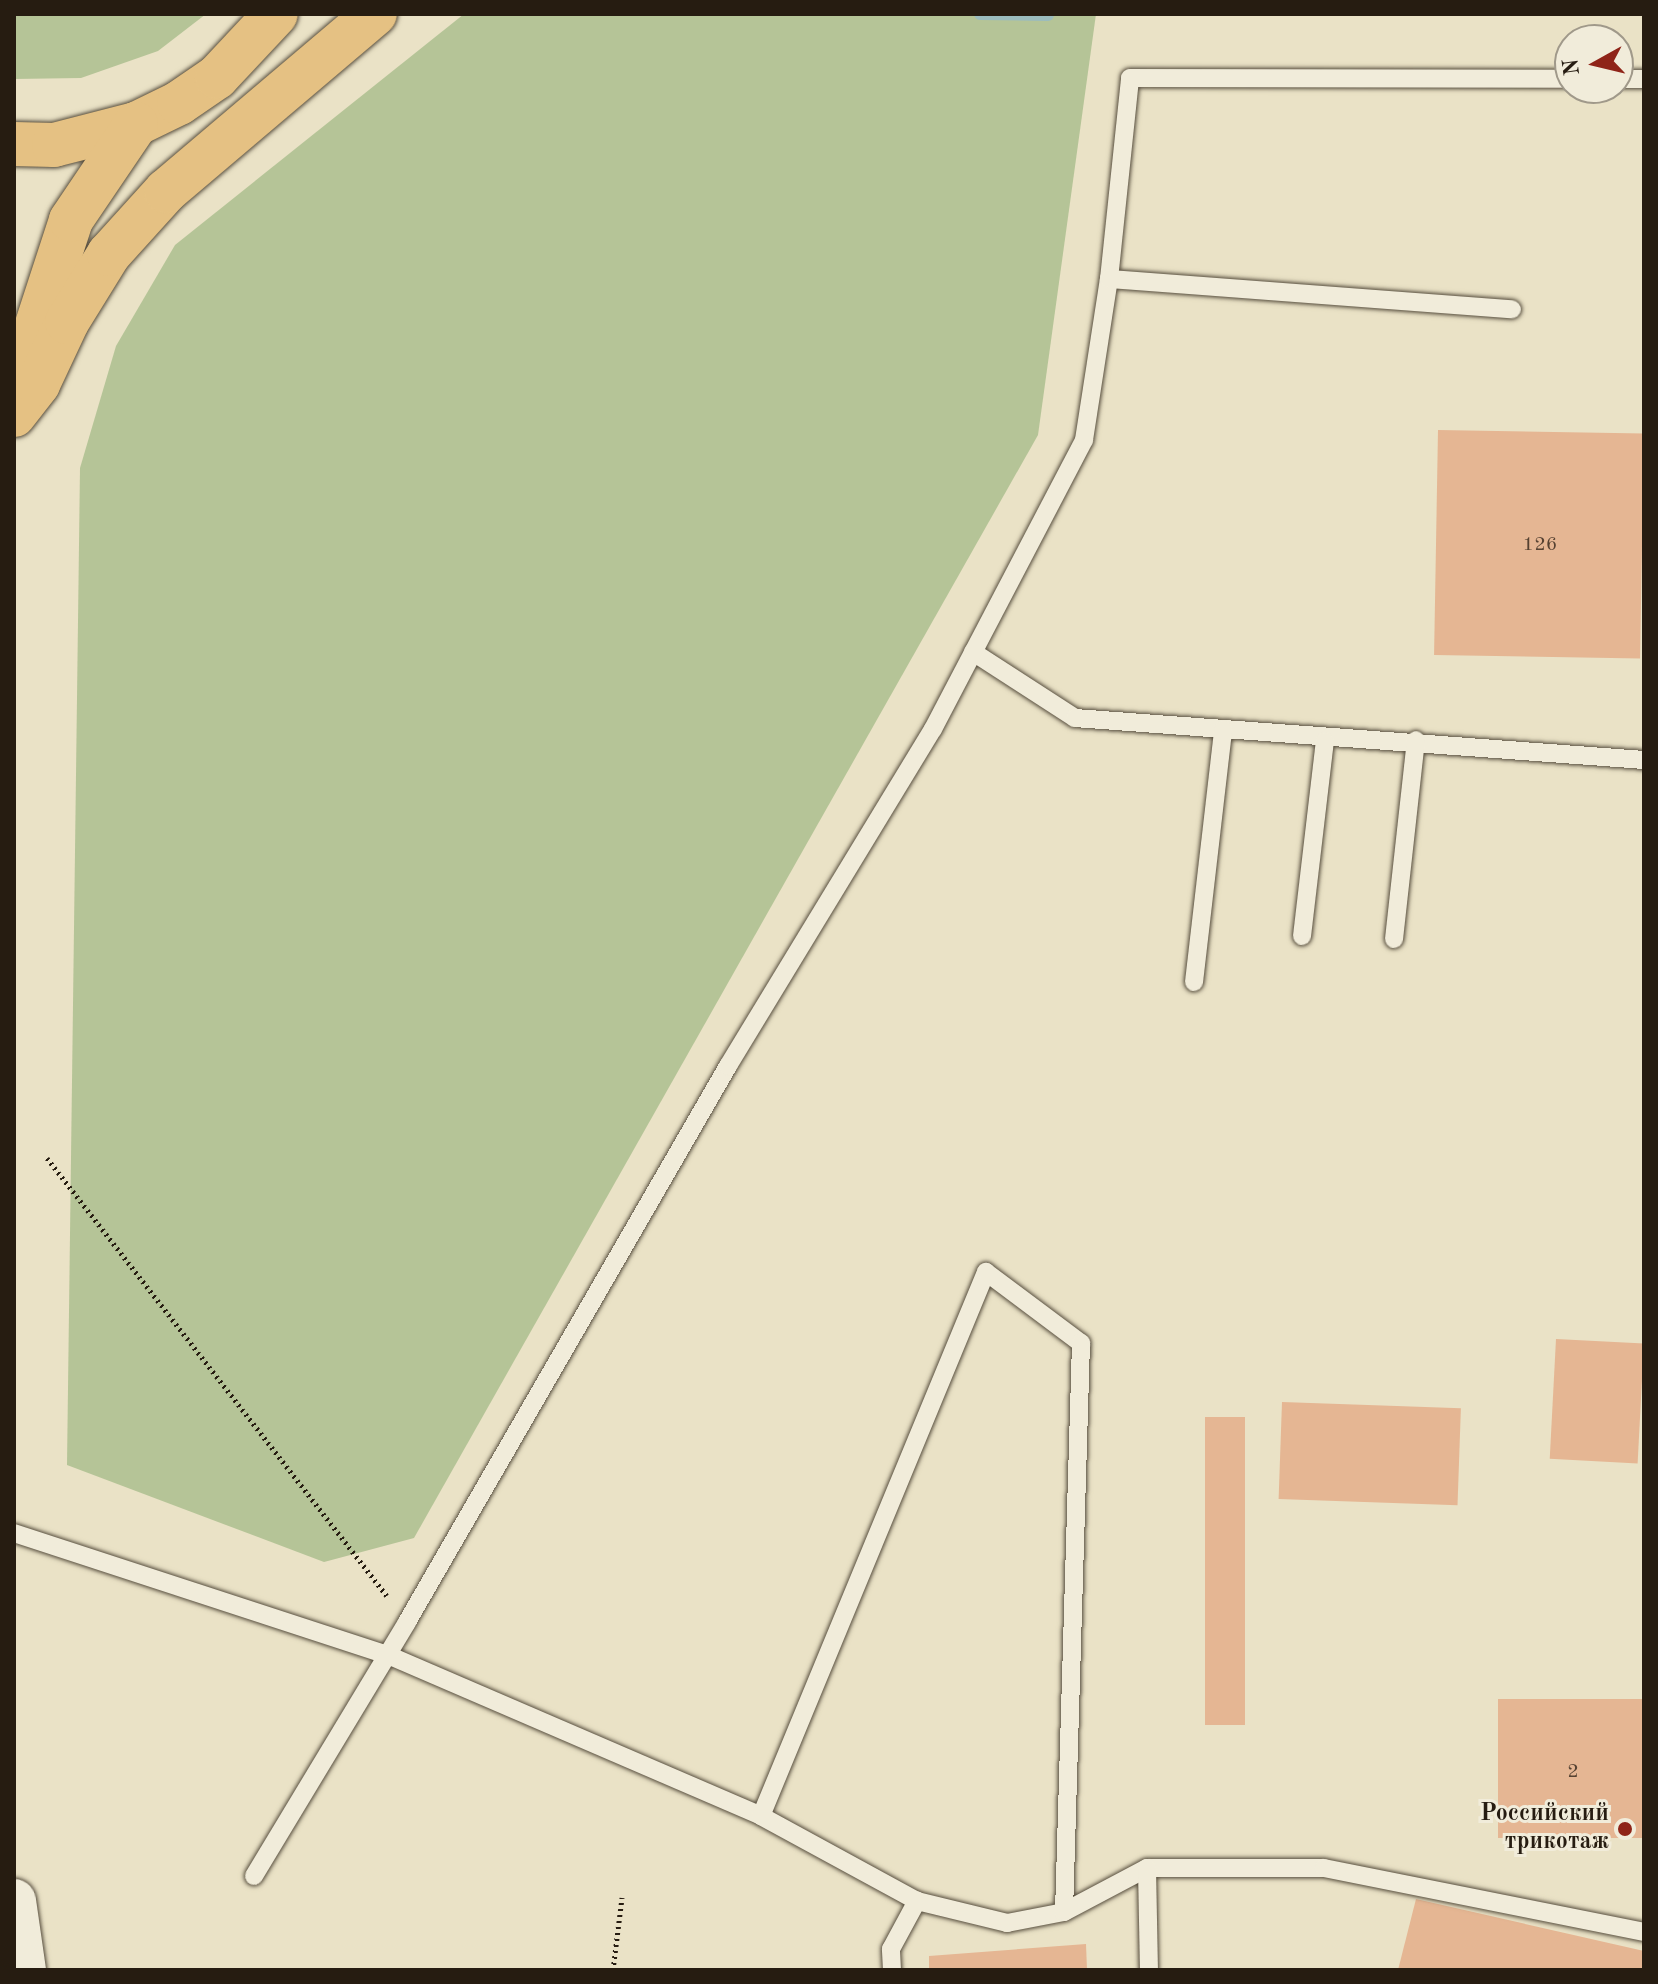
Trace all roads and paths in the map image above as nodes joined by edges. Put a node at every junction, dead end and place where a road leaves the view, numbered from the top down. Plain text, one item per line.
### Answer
1 (276, 14) edge
2 (375, 14) edge
3 (1554, 79) edge
4 (136, 124) junction
5 (14, 144) edge
6 (1109, 279) junction
7 (1512, 309) dead end
8 (14, 398) edge
9 (14, 415) edge
10 (973, 652) junction
11 (1223, 730) junction
12 (1416, 740) junction
13 (1325, 741) junction
14 (1644, 760) edge
15 (1302, 936) dead end
16 (1394, 939) dead end
17 (1194, 982) dead end
18 (47, 1158) dead end
19 (14, 1533) edge
20 (407, 1622) junction
21 (388, 1655) junction
22 (761, 1816) junction
23 (1147, 1868) junction
24 (254, 1876) dead end
25 (622, 1898) dead end
26 (14, 1901) edge
27 (917, 1901) junction
28 (1064, 1912) junction
29 (1644, 1932) edge
30 (24, 1970) edge
31 (613, 1970) edge
32 (892, 1970) edge
33 (1149, 1970) edge

1 - 4 main road
2 - 9 main road
3 - 6 lane
4 - 5 main road
4 - 8 main road
6 - 7 lane
6 - 10 lane
10 - 11 lane
10 - 20 lane
11 - 13 lane
11 - 17 lane
12 - 13 lane
12 - 14 lane
12 - 16 lane
13 - 15 lane
18 - 20 path
19 - 21 lane
20 - 21 lane
21 - 22 lane
21 - 24 lane
22 - 27 lane
22 - 28 lane
23 - 28 lane
23 - 29 lane
23 - 33 lane
25 - 31 path
26 - 30 main road
27 - 28 lane
27 - 32 lane

